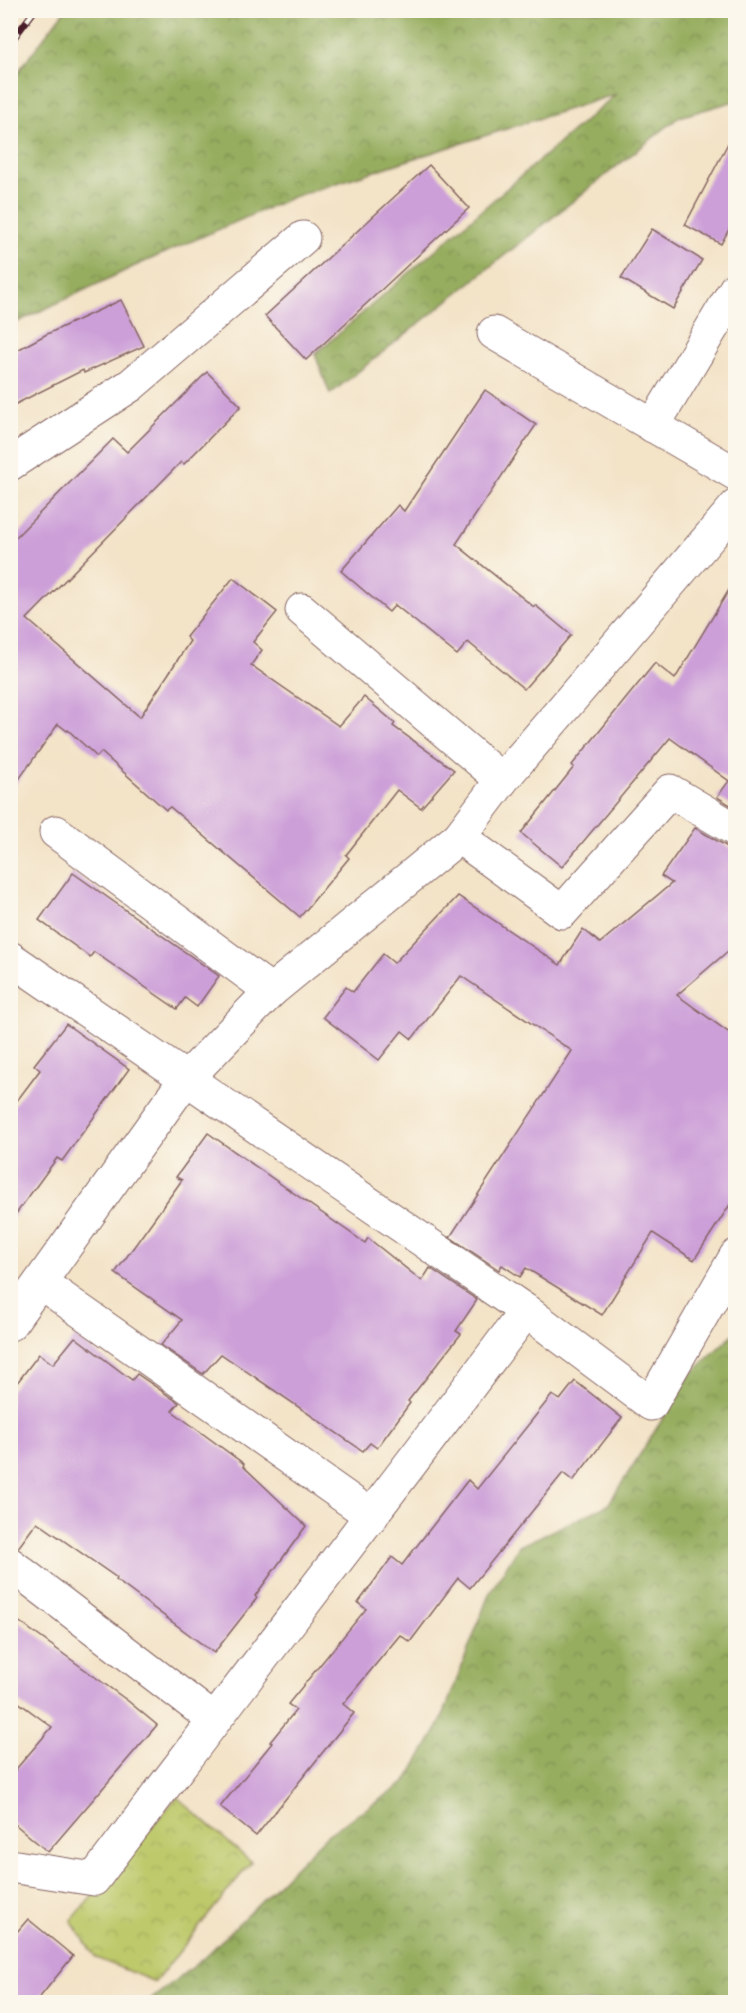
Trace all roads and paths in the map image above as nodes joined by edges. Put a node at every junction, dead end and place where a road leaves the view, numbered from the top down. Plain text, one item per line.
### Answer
1 (303, 238) dead end
2 (735, 288) edge
3 (494, 333) dead end
4 (653, 426) junction
5 (10, 465) edge
6 (735, 474) edge
7 (735, 506) edge
8 (302, 610) dead end
9 (502, 780) junction
10 (735, 830) edge
11 (56, 832) dead end
12 (459, 837) junction
13 (10, 958) edge
14 (271, 991) junction
15 (185, 1080) junction
16 (735, 1256) edge
17 (41, 1283) junction
18 (526, 1311) junction
19 (10, 1324) edge
20 (372, 1516) junction
21 (10, 1563) edge
22 (214, 1720) junction
23 (10, 1866) edge

1 - 5 street
2 - 4 street
3 - 4 street
4 - 6 street
7 - 9 street
8 - 9 street
9 - 12 street
10 - 12 street
11 - 14 street
12 - 14 street
13 - 15 street
14 - 15 street
15 - 17 street
15 - 18 street
16 - 18 street
17 - 19 street
17 - 20 street
18 - 20 street
20 - 22 street
21 - 22 street
22 - 23 street

